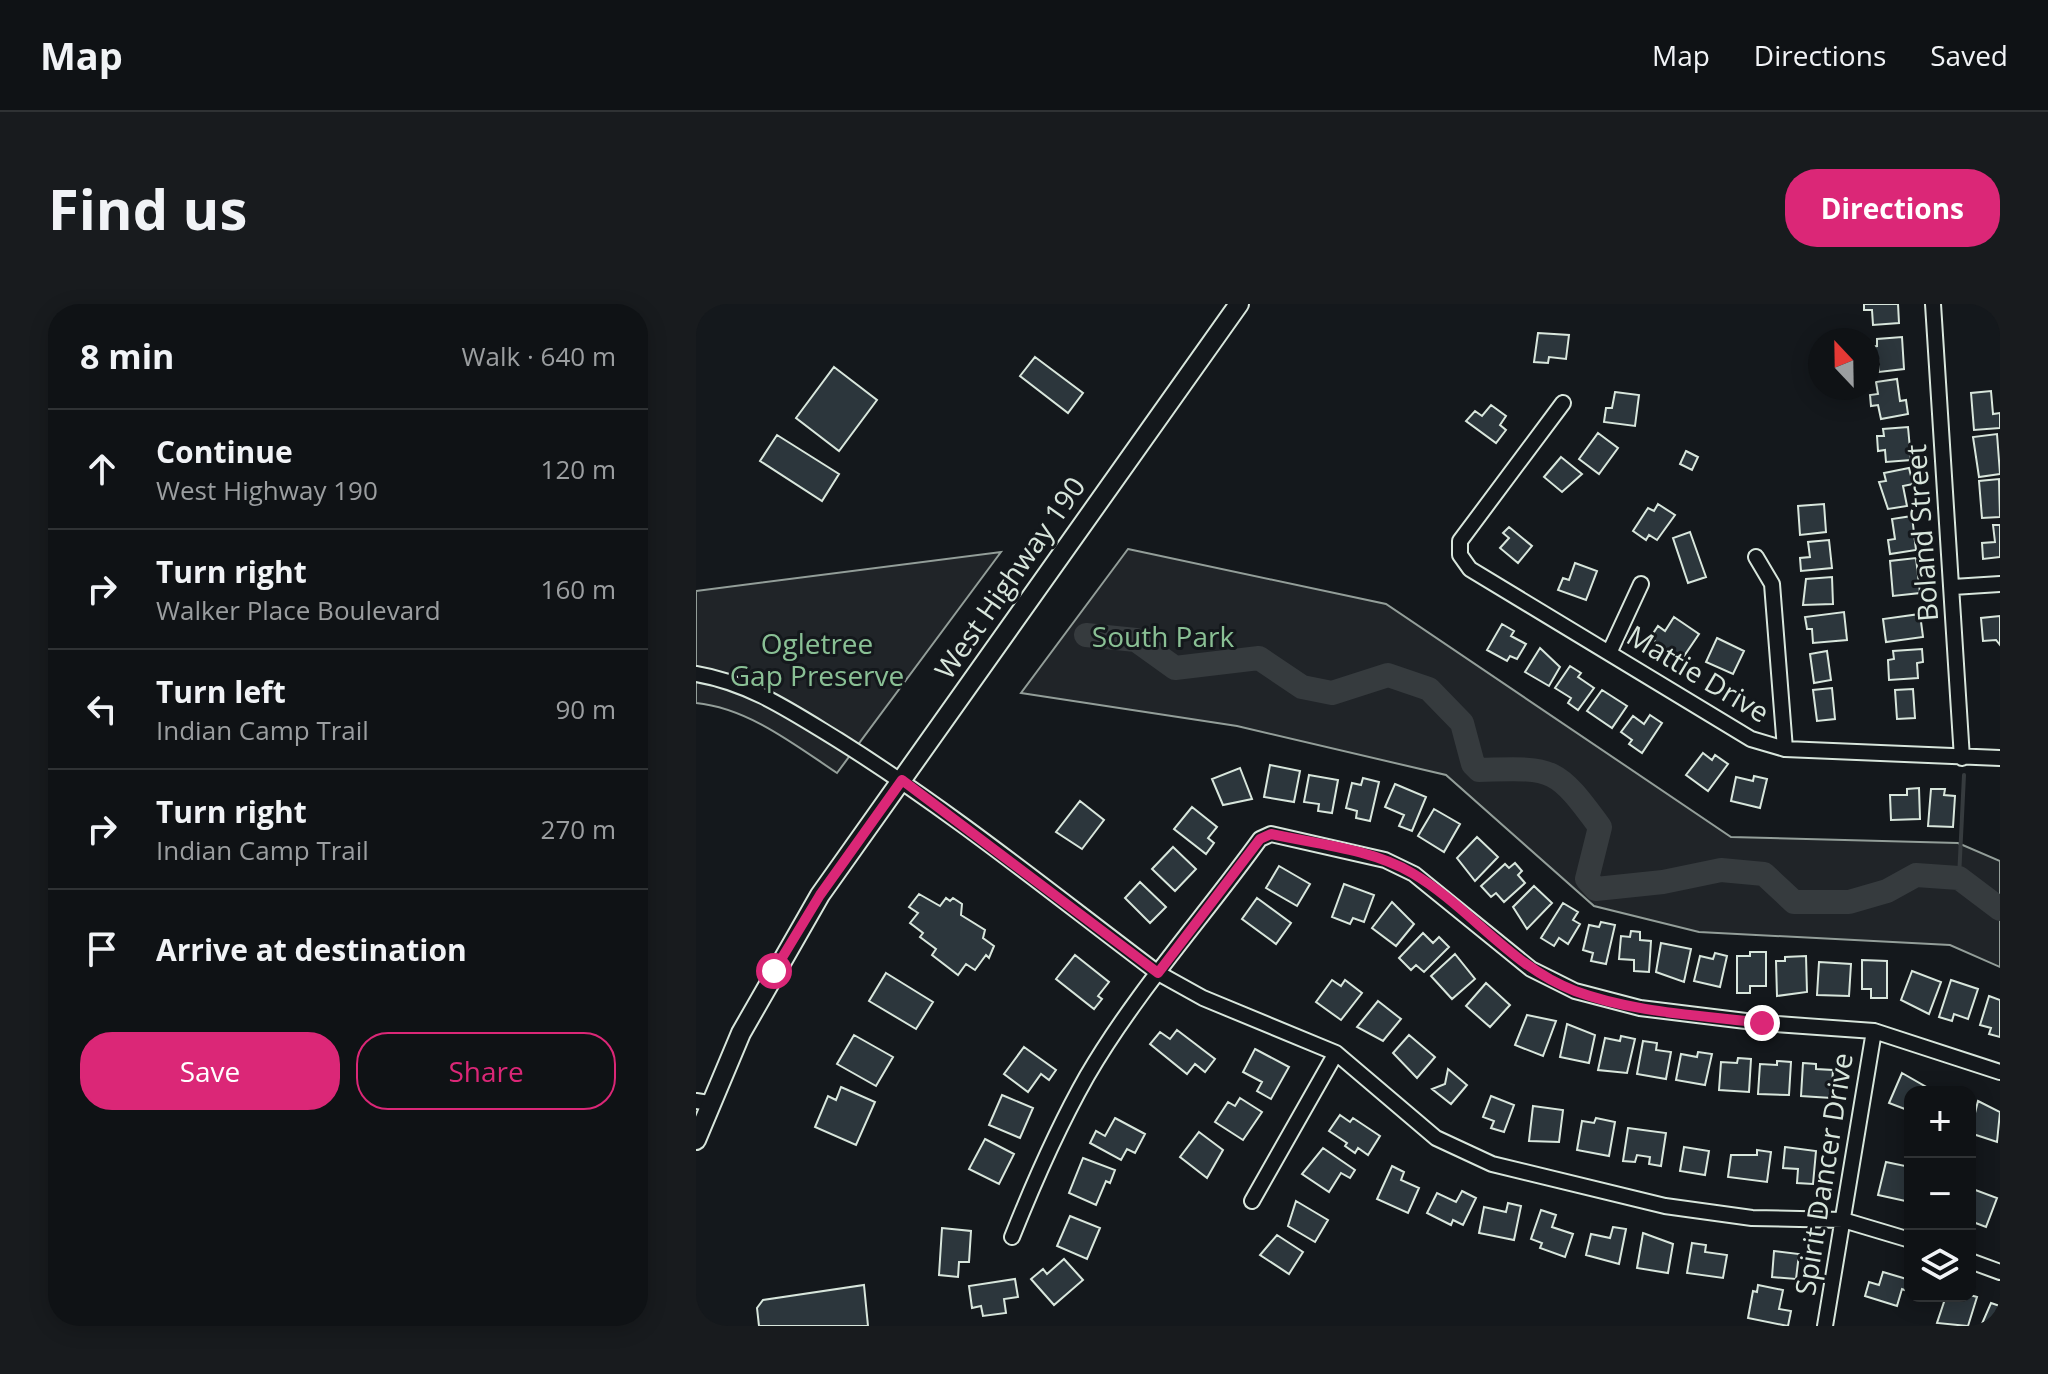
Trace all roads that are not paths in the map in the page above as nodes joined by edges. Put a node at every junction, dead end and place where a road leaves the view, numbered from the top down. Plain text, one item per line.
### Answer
1 (1239, 304) edge
2 (1933, 304) edge
3 (1563, 403) dead end
4 (1756, 557) dead end
5 (1641, 584) dead end
6 (2000, 584) edge
7 (1953, 587) junction
8 (1610, 651) junction
9 (696, 674) edge
10 (1785, 749) junction
11 (1962, 758) junction
12 (2000, 758) edge
13 (902, 780) junction
14 (1158, 973) junction
15 (1874, 1031) junction
16 (1336, 1053) junction
17 (2000, 1072) edge
18 (702, 1102) edge
19 (696, 1140) edge
20 (1252, 1201) dead end
21 (1843, 1220) junction
22 (1012, 1237) dead end
23 (1904, 1238) edge
24 (1976, 1263) edge
25 (2000, 1272) edge
26 (1825, 1326) edge

1 - 13 main road, West Highway 190
2 - 7 street, Boland Street
3 - 8 street, Mattie Drive
4 - 10 street
5 - 8 street
6 - 7 street
7 - 11 street, Boland Street
8 - 10 street, Mattie Drive
9 - 13 street
10 - 11 street, Mattie Drive
11 - 12 street, Mattie Drive
13 - 14 street
13 - 18 main road, West Highway 190
14 - 15 street
14 - 16 street
14 - 22 street
15 - 17 street
15 - 21 street, Spirit Dancer Drive
16 - 20 street
16 - 21 street
18 - 19 main road, West Highway 190
21 - 23 street
21 - 26 street, Spirit Dancer Drive
24 - 25 street

